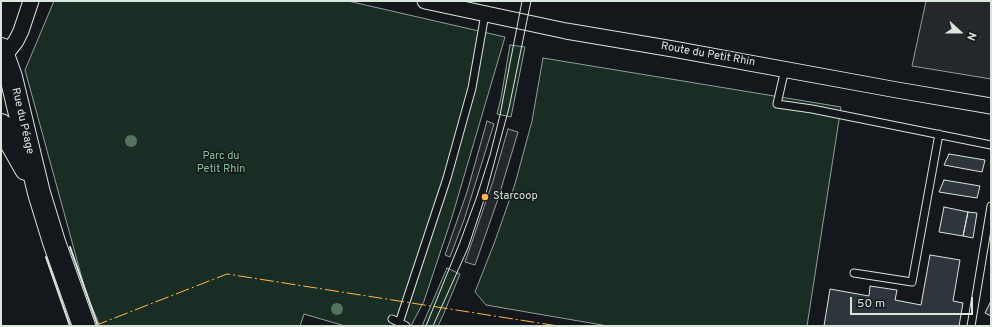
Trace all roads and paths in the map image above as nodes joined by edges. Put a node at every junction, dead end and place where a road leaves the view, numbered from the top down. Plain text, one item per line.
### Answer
1 (31, 1) edge
2 (425, 1) edge
3 (485, 14) junction
4 (2, 53) edge
5 (785, 69) junction
6 (991, 106) edge
7 (1, 124) edge
8 (939, 134) junction
9 (991, 145) edge
10 (39, 193) junction
11 (991, 206) edge
12 (854, 273) dead end
13 (84, 326) edge
14 (406, 326) edge
15 (971, 326) edge

1 - 4 street
2 - 3 street, Route du Petit Rhin
3 - 5 street, Route du Petit Rhin
3 - 14 lane
4 - 10 main road, Rue du Péage
5 - 6 street, Route du Petit Rhin
5 - 8 lane
7 - 10 main road, Rue du Péage
8 - 9 lane
8 - 12 lane
10 - 13 main road, Rue du Péage
11 - 15 lane

